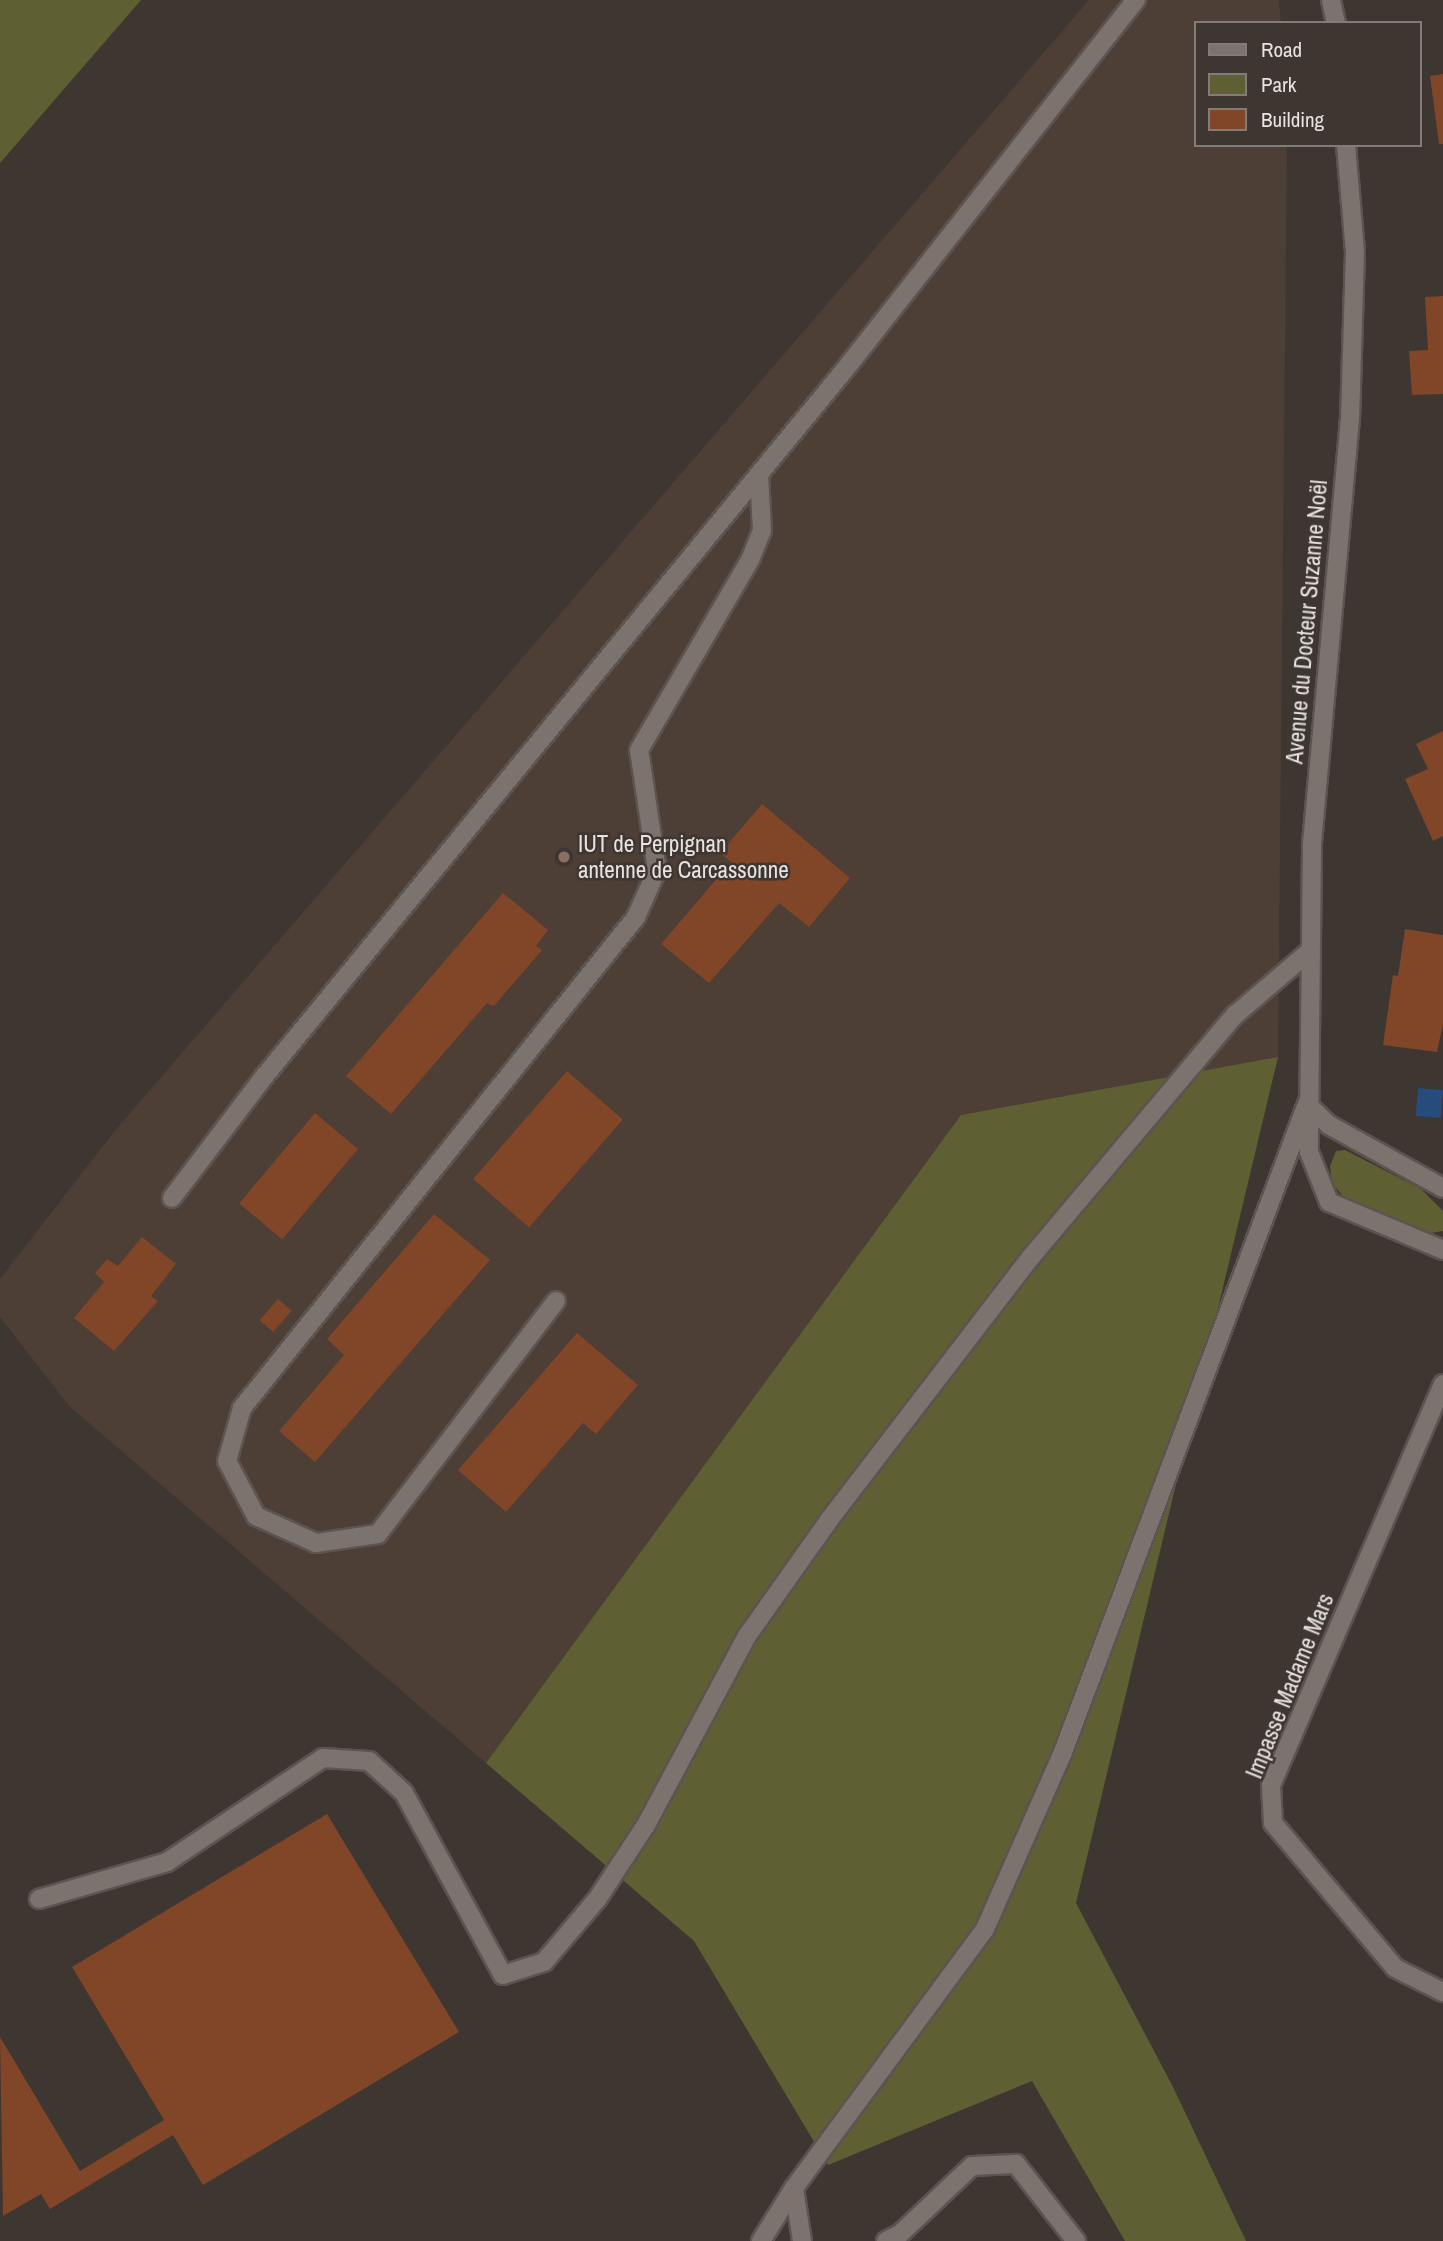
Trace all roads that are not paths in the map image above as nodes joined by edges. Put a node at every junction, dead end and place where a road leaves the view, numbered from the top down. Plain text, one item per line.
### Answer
1 (1136, 0) edge
2 (1331, 0) edge
3 (1336, 21) edge
4 (1346, 147) edge
5 (759, 474) junction
6 (1310, 951) junction
7 (1307, 1104) junction
8 (1443, 1188) edge
9 (173, 1198) dead end
10 (1443, 1250) edge
11 (556, 1301) dead end
12 (1443, 1384) edge
13 (39, 1899) dead end
14 (1443, 1992) edge
15 (794, 2188) junction
16 (761, 2241) edge
17 (802, 2241) edge
18 (886, 2241) edge
19 (1076, 2241) edge

1 - 5 street
2 - 3 street
4 - 6 street, Avenue du Docteur Suzanne Noël
5 - 9 street
5 - 11 street
6 - 7 street, Avenue du Docteur Suzanne Noël
6 - 13 street
7 - 8 street
7 - 10 street, Avenue du Docteur Suzanne Noël
7 - 15 street
12 - 14 street, Impasse Madame Mars
15 - 16 street
15 - 17 street
18 - 19 street

